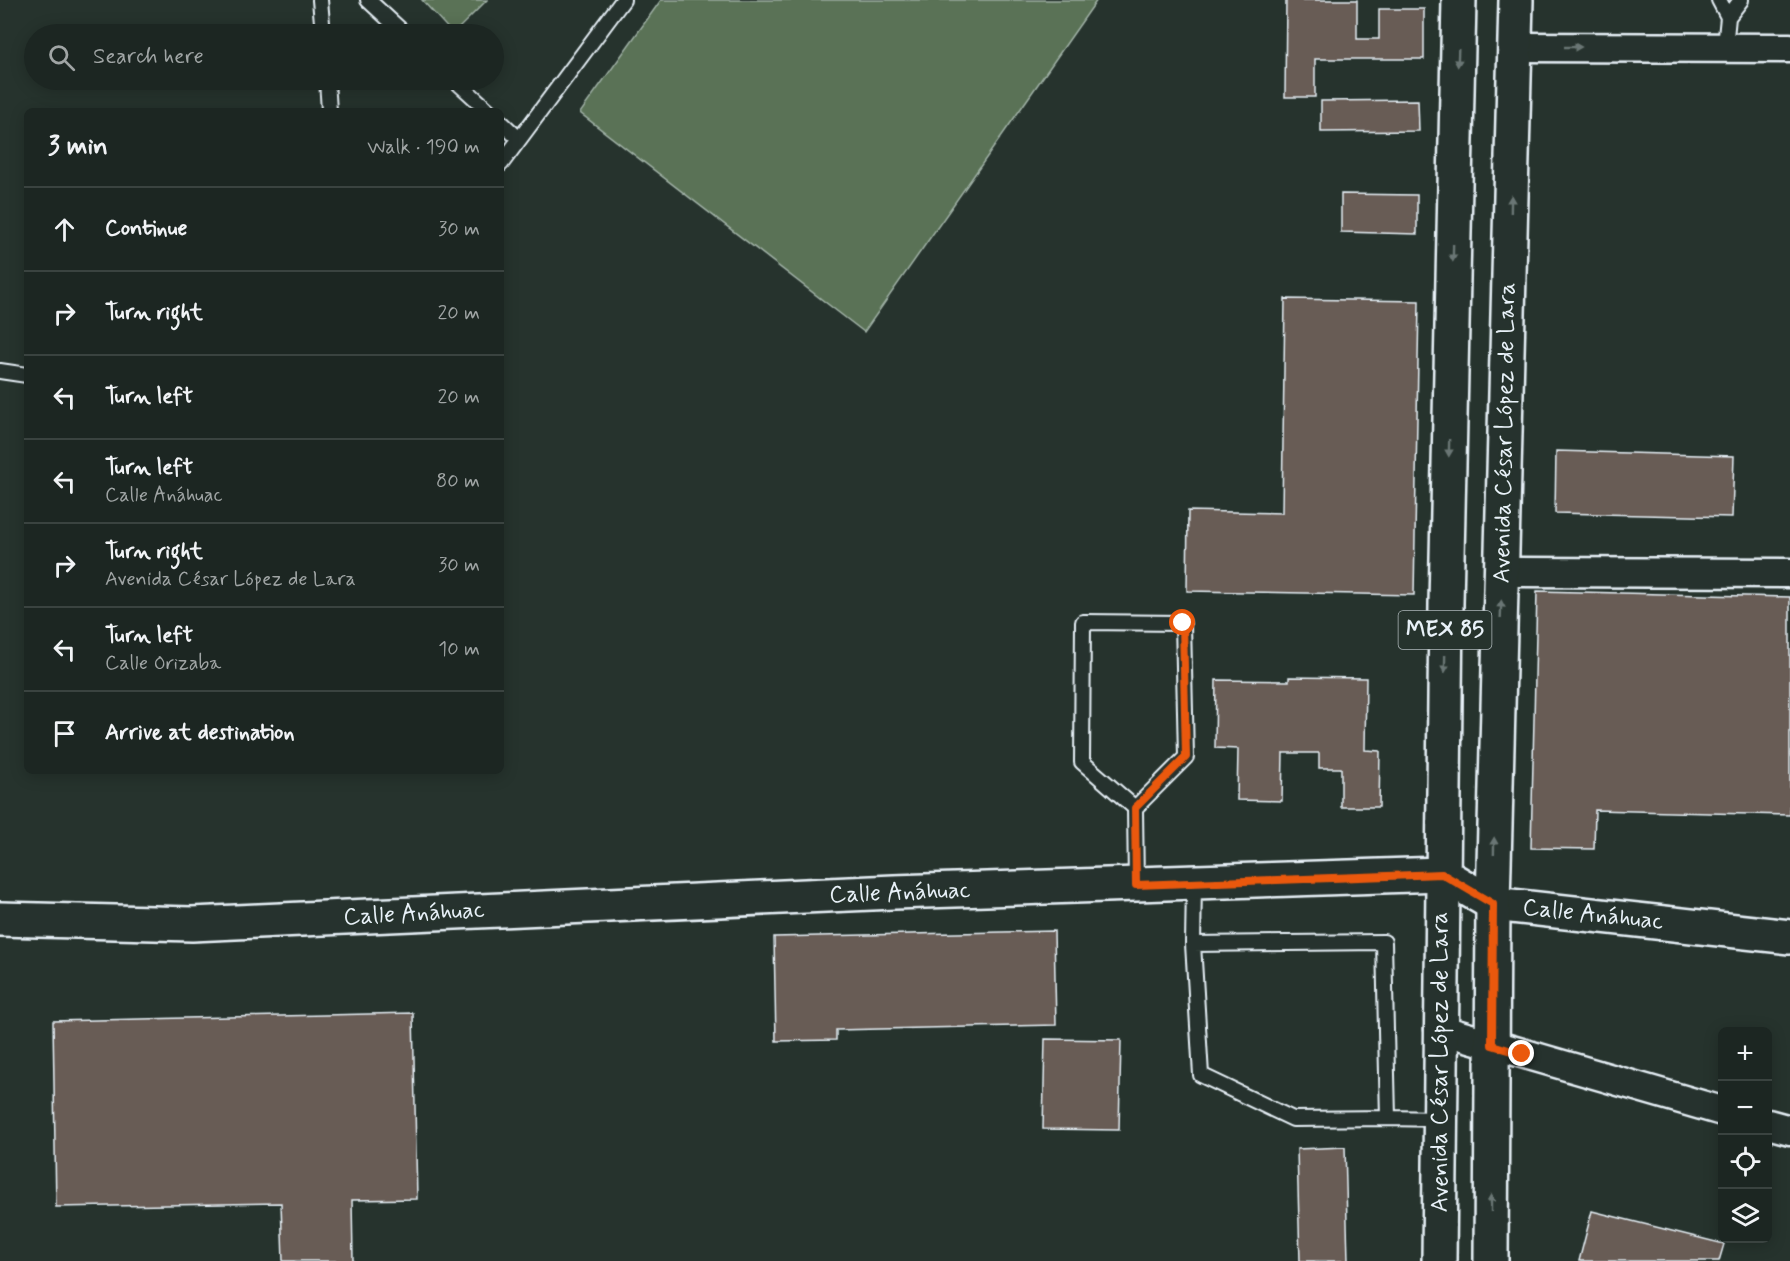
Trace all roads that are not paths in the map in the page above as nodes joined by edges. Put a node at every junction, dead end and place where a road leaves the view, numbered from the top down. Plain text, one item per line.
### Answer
1 (320, 0) edge
2 (368, 0) edge
3 (623, 0) edge
4 (1459, 0) edge
5 (1516, 0) edge
6 (1719, 0) edge
7 (1741, 0) edge
8 (1728, 17) junction
9 (322, 24) edge
10 (394, 24) edge
11 (1515, 47) junction
12 (1725, 47) junction
13 (1790, 48) edge
14 (328, 90) edge
15 (465, 90) edge
16 (329, 108) edge
17 (486, 108) edge
18 (504, 125) edge
19 (519, 139) junction
20 (504, 160) edge
21 (0, 371) edge
22 (24, 375) edge
23 (1502, 572) junction
24 (1790, 573) edge
25 (1135, 808) junction
26 (1442, 874) junction
27 (1194, 884) junction
28 (1136, 885) junction
29 (1493, 904) junction
30 (0, 919) edge
31 (1790, 937) edge
32 (1193, 944) junction
33 (1439, 1029) junction
34 (1492, 1045) junction
35 (1718, 1110) edge
36 (1388, 1118) junction
37 (1440, 1119) junction
38 (1772, 1125) edge
39 (1790, 1130) edge
40 (1439, 1261) edge
41 (1491, 1261) edge

1 - 9 lane
2 - 10 lane
3 - 19 lane
4 -> 26 main road, Avenida César López de Lara / MEX 85
5 - 11 main road, Avenida César López de Lara / MEX 85
6 - 8 lane
7 - 8 lane
8 - 12 lane
11 -> 12 street
23 -> 11 main road, Avenida César López de Lara / MEX 85
12 - 13 street
14 - 16 lane
15 - 17 lane
18 - 19 lane
19 - 20 lane
21 - 22 lane
23 - 24 street
29 -> 23 main road, Avenida César López de Lara / MEX 85
25 - 25 lane
25 - 28 lane
26 - 27 main road, Calle Anáhuac
26 - 29 main road, Calle Anáhuac
26 - 33 main road, Avenida César López de Lara / MEX 85
27 - 28 main road, Calle Anáhuac
27 - 32 lane
28 - 30 main road, Calle Anáhuac
29 - 31 main road, Calle Anáhuac
29 - 34 main road, Avenida César López de Lara / MEX 85
32 - 36 lane
32 - 36 lane
33 - 34 street
33 - 37 main road, Avenida César López de Lara / MEX 85
34 - 35 street
41 -> 34 main road, Avenida César López de Lara / MEX 85
36 - 37 lane
37 - 40 main road, Avenida César López de Lara / MEX 85
38 - 39 street

